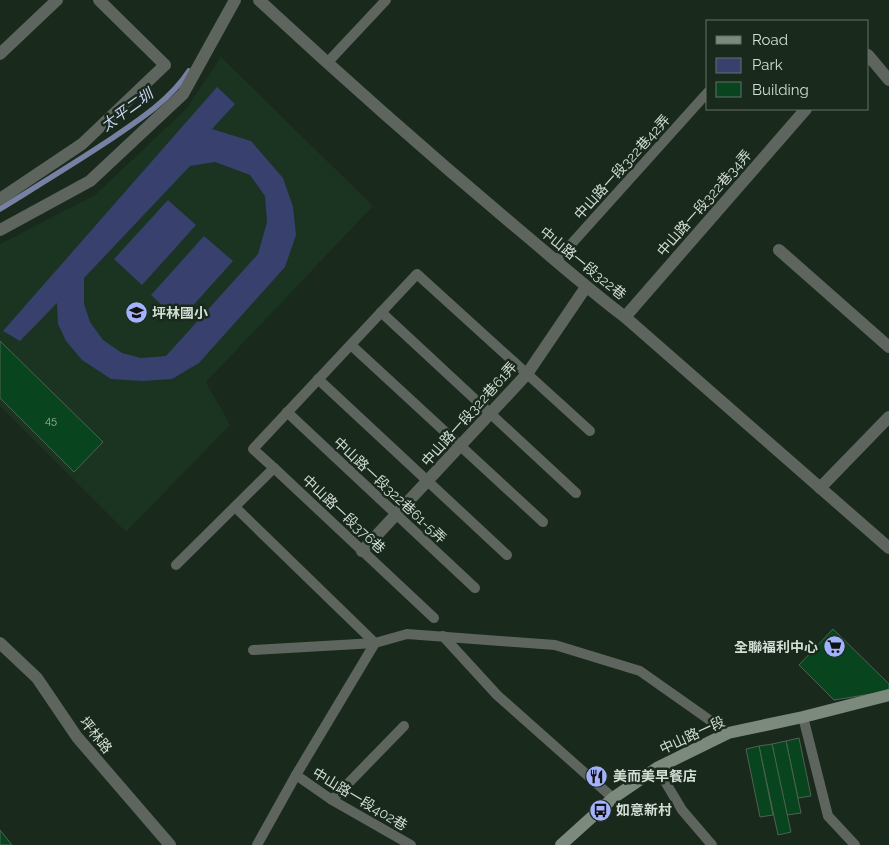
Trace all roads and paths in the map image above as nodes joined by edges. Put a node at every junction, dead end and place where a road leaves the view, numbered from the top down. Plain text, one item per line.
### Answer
1 (57, 0) edge
2 (99, 0) edge
3 (235, 0) edge
4 (259, 0) edge
5 (386, 0) edge
6 (0, 54) edge
7 (869, 56) edge
8 (328, 63) junction
9 (889, 80) edge
10 (706, 94) edge
11 (805, 110) edge
12 (0, 199) edge
13 (0, 230) edge
14 (779, 250) dead end
15 (556, 261) junction
16 (586, 287) junction
17 (381, 312) junction
18 (625, 317) junction
19 (350, 345) junction
20 (889, 347) edge
21 (527, 374) junction
22 (318, 379) junction
23 (287, 412) junction
24 (490, 413) junction
25 (889, 417) edge
26 (590, 431) dead end
27 (460, 446) junction
28 (274, 468) junction
29 (428, 481) junction
30 (820, 488) junction
31 (576, 493) dead end
32 (235, 507) junction
33 (397, 515) junction
34 (543, 522) dead end
35 (889, 548) edge
36 (362, 550) junction
37 (507, 555) dead end
38 (176, 566) dead end
39 (475, 588) dead end
40 (434, 618) dead end
41 (443, 636) junction
42 (0, 643) edge
43 (376, 643) junction
44 (253, 650) dead end
45 (889, 695) edge
46 (803, 717) junction
47 (404, 726) dead end
48 (728, 733) junction
49 (657, 768) junction
50 (296, 775) junction
51 (613, 798) junction
52 (332, 800) junction
53 (170, 845) edge
54 (257, 845) edge
55 (410, 845) edge
56 (561, 845) edge
57 (712, 845) edge
58 (855, 845) edge

1 - 6 street
2 - 12 street
3 - 13 street
4 - 8 street, 中山路一段322巷
5 - 8 lane
7 - 9 street
8 - 15 street, 中山路一段322巷
10 - 15 lane, 中山路一段322巷42弄
11 - 18 street, 中山路一段322巷34弄
14 - 20 street
15 - 16 street, 中山路一段322巷
16 - 18 street, 中山路一段322巷
16 - 21 street, 中山路一段322巷61弄
17 - 19 lane
17 - 21 lane
17 - 24 lane
18 - 30 street, 中山路一段322巷
19 - 22 lane
19 - 27 lane
21 - 24 street, 中山路一段322巷61弄
21 - 26 lane
22 - 23 lane
22 - 29 lane
23 - 28 lane
23 - 33 lane, 中山路一段322巷61-5弄
24 - 27 street, 中山路一段322巷61弄
24 - 31 lane
25 - 30 street
27 - 29 street, 中山路一段322巷61弄
27 - 34 lane
28 - 32 lane
28 - 36 lane, 中山路一段376巷
29 - 33 street, 中山路一段322巷61弄
29 - 37 lane
30 - 35 street, 中山路一段322巷
32 - 38 lane
32 - 43 lane
33 - 36 street, 中山路一段322巷61弄
33 - 39 lane, 中山路一段322巷61-5弄
36 - 40 lane, 中山路一段376巷
41 - 43 lane
41 - 48 lane
41 - 51 lane
42 - 53 street, 坪林路
43 - 44 lane
43 - 50 lane
45 - 46 main road, 中山路一段
46 - 48 main road, 中山路一段
46 - 58 lane
47 - 52 lane
48 - 49 main road, 中山路一段
49 - 51 main road, 中山路一段
49 - 57 lane
50 - 52 lane, 中山路一段402巷
50 - 54 lane
51 - 56 main road, 中山路一段
52 - 55 lane, 中山路一段402巷

